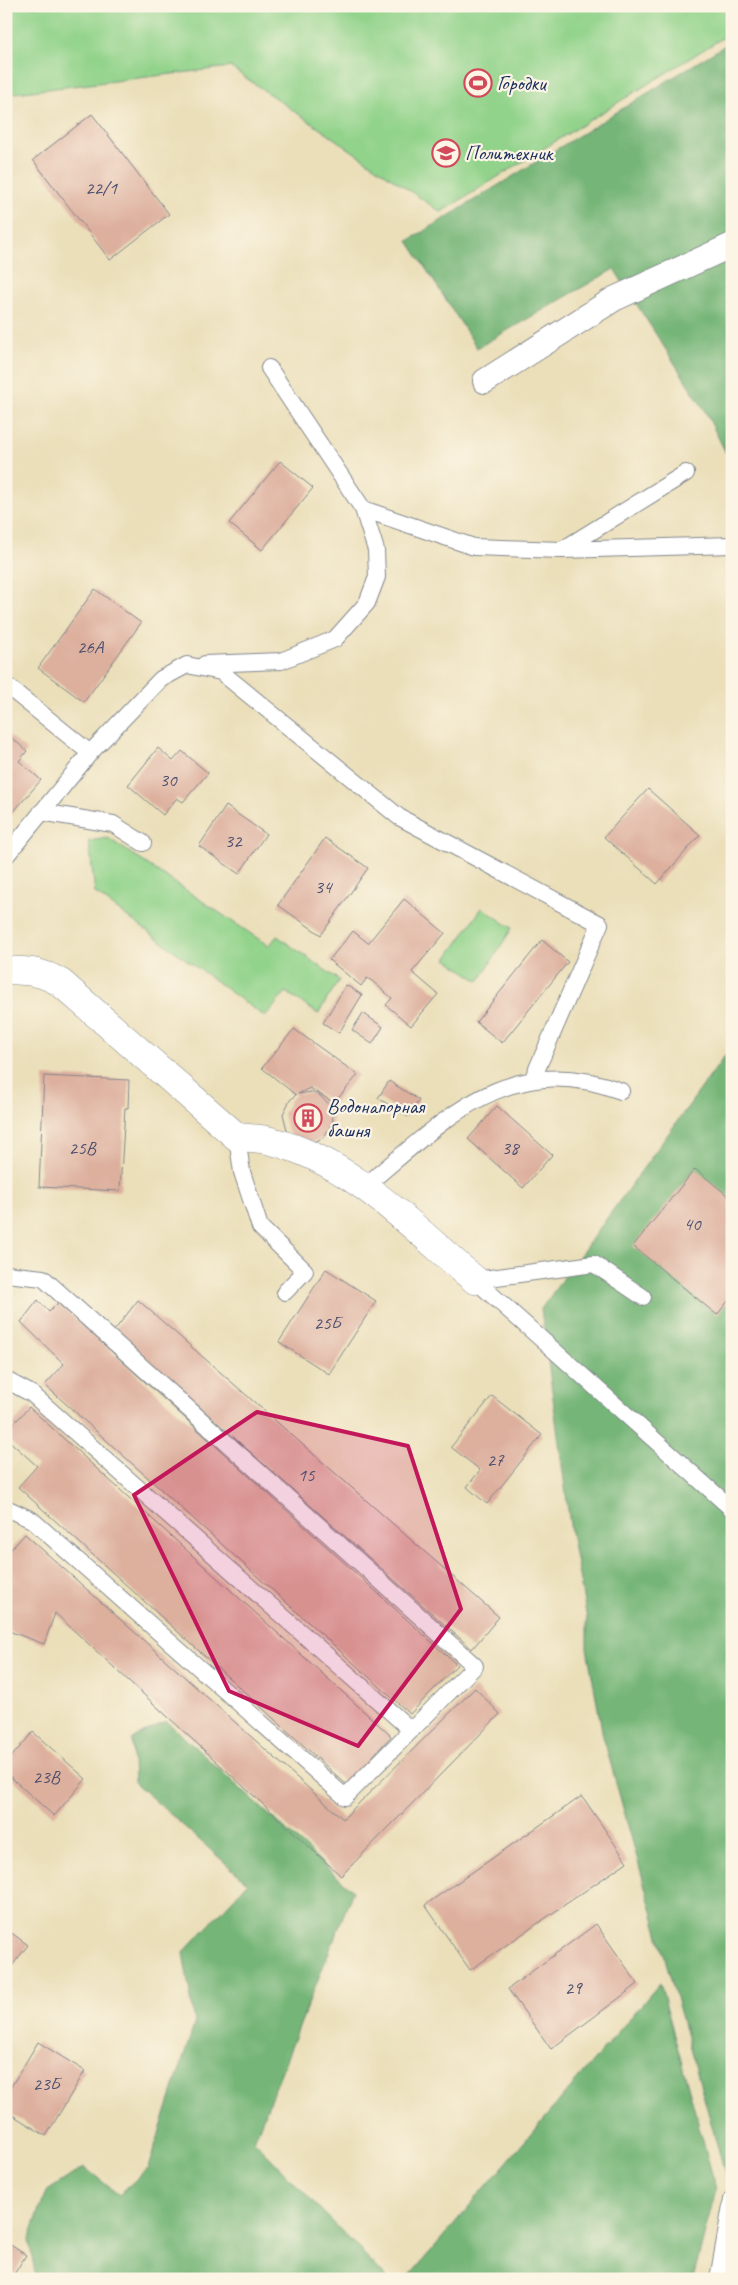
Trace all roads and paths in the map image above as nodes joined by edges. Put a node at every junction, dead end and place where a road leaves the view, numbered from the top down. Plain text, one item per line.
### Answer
1 (732, 245) edge
2 (269, 368) dead end
3 (485, 381) dead end
4 (686, 473) dead end
5 (363, 509) junction
6 (732, 545) edge
7 (562, 550) junction
8 (188, 665) junction
9 (6, 685) edge
10 (90, 753) junction
11 (41, 812) junction
12 (143, 843) dead end
13 (6, 856) edge
14 (6, 970) edge
15 (533, 1078) junction
16 (621, 1091) dead end
17 (237, 1137) junction
18 (365, 1186) junction
19 (6, 1274) edge
20 (475, 1280) junction
21 (285, 1292) dead end
22 (643, 1297) dead end
23 (6, 1380) edge
24 (6, 1508) edge
25 (732, 1509) edge
26 (412, 1730) junction
27 (732, 2200) edge
28 (718, 2279) edge

1 - 3 street
2 - 5 lane
4 - 7 lane
5 - 7 lane
5 - 8 lane
6 - 7 lane
8 - 10 lane
8 - 15 lane
9 - 10 lane
10 - 11 lane
11 - 12 lane
11 - 13 lane
14 - 17 street
15 - 16 lane
15 - 18 lane
17 - 18 street
17 - 21 lane
18 - 20 street
19 - 26 lane
20 - 22 lane
20 - 25 lane
23 - 26 lane
24 - 26 lane
27 - 28 lane

